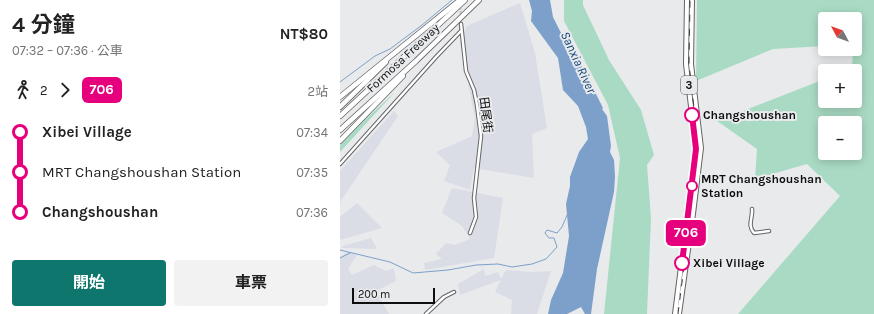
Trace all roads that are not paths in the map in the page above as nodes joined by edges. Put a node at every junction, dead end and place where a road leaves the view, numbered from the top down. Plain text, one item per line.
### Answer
1 (461, 0) edge
2 (465, 0) edge
3 (479, 0) edge
4 (687, 0) edge
5 (692, 0) edge
6 (461, 24) tunnel mouth
7 (462, 31) junction
8 (407, 43) junction
9 (416, 61) junction
10 (340, 97) edge
11 (340, 107) edge
12 (340, 116) edge
13 (340, 130) edge
14 (340, 141) edge
15 (340, 164) edge
16 (752, 209) dead end
17 (769, 232) dead end
18 (470, 233) dead end
19 (454, 292) dead end
20 (426, 314) edge
21 (675, 314) edge
22 (679, 314) edge

1 - 8 highway
2 - 12 highway, Formosa Freeway
3 - 9 highway, Formosa Freeway
4 - 21 main road, 3
5 - 22 main road, 3
6 - 7 street, 田尾街
7 - 15 street
7 - 18 street, 田尾街
8 - 10 highway
8 - 11 highway
9 - 13 highway, Formosa Freeway
9 - 14 highway
16 - 17 street
19 - 20 street

